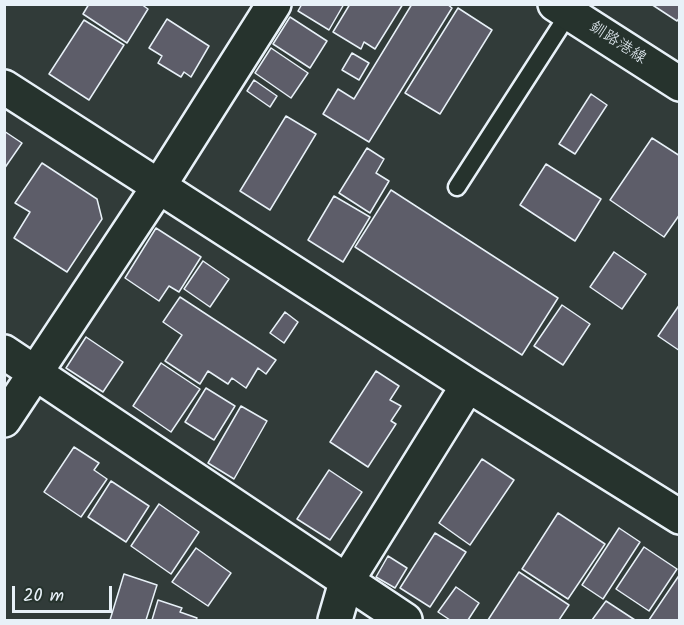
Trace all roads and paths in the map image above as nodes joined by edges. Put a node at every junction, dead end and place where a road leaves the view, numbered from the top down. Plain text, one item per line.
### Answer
1 (274, 4) edge
2 (562, 9) edge
3 (680, 84) edge
4 (4, 87) edge
5 (159, 186) junction
6 (457, 188) dead end
7 (4, 352) edge
8 (36, 373) junction
9 (468, 385) junction
10 (4, 420) edge
11 (680, 517) edge
12 (346, 582) junction
13 (335, 621) edge
14 (405, 621) edge

1 - 5 street
2 - 3 street, 釧路港線
2 - 6 lane
4 - 5 street
5 - 8 street
5 - 9 street
7 - 8 street
8 - 10 street
8 - 12 street
9 - 11 street
9 - 12 street
12 - 13 street
12 - 14 street

